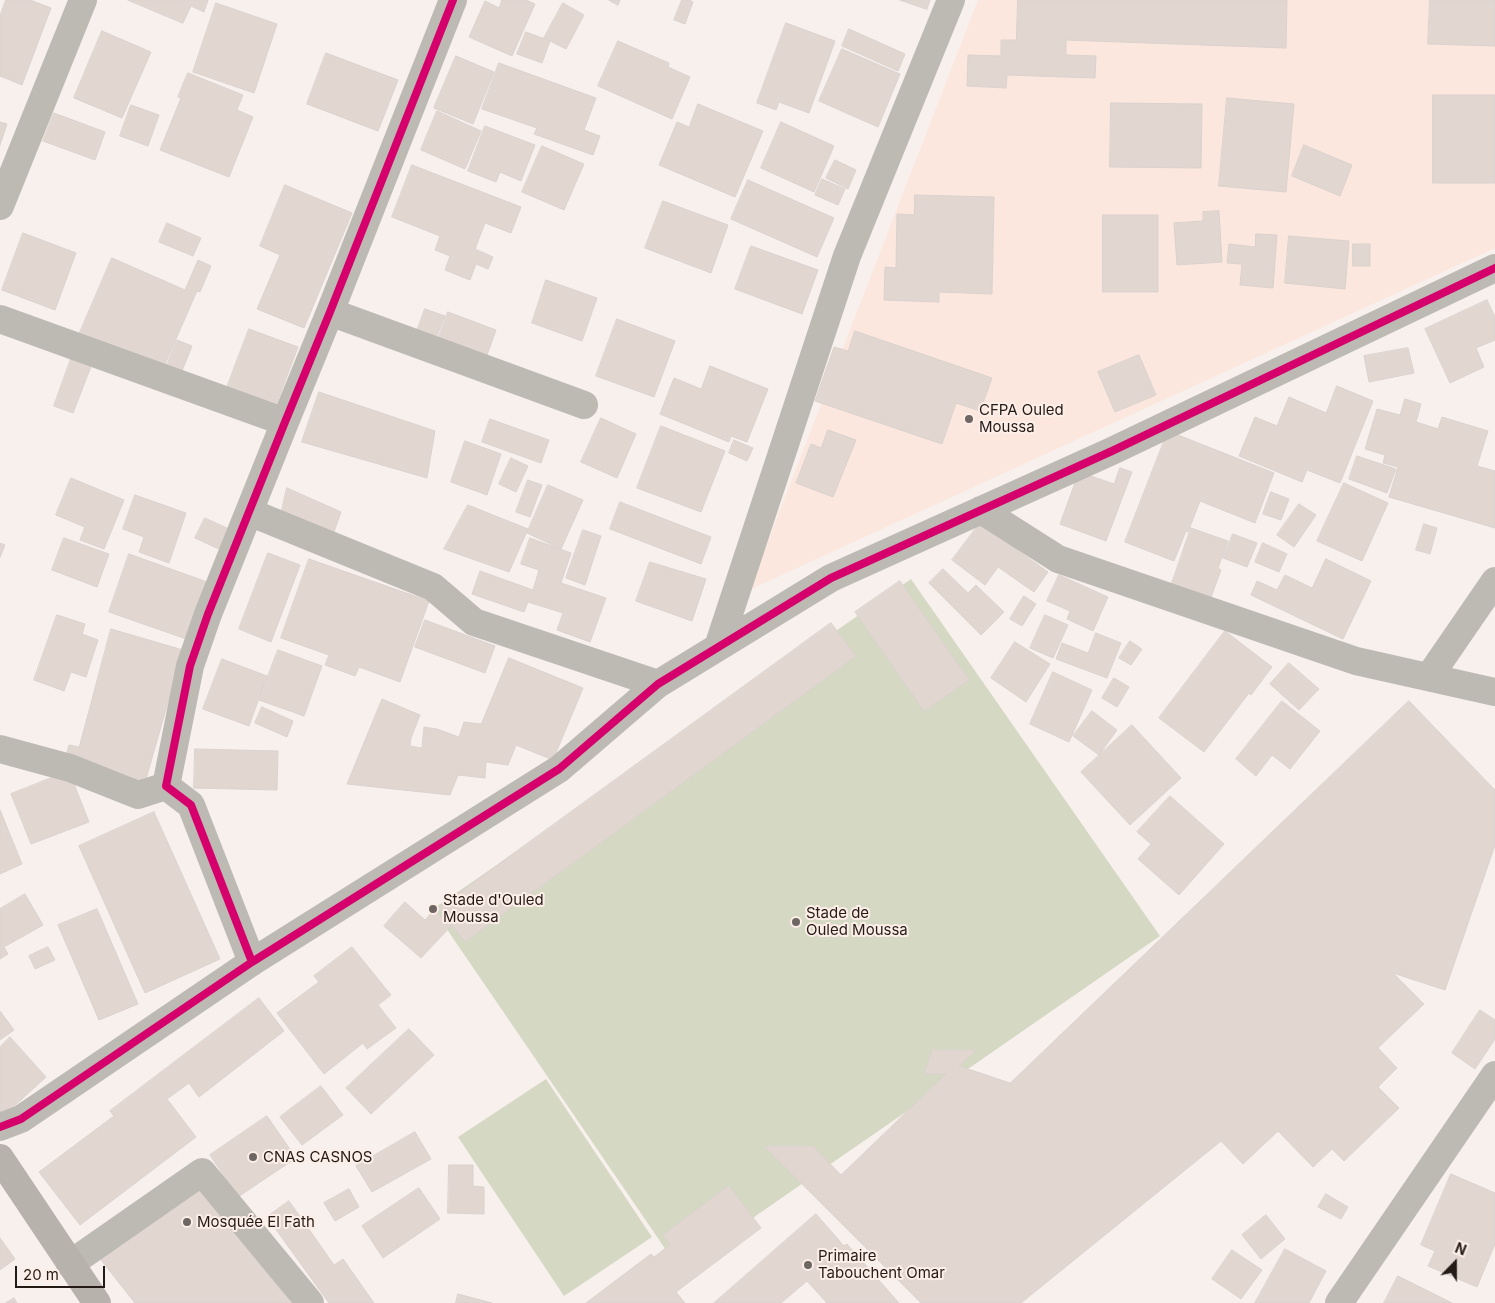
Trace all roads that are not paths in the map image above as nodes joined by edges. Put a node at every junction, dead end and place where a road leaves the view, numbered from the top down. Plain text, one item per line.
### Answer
1 (83, 0) edge
2 (452, 0) edge
3 (950, 0) edge
4 (0, 206) edge
5 (1495, 268) edge
6 (330, 312) junction
7 (0, 319) edge
8 (584, 405) dead end
9 (285, 422) junction
10 (981, 510) junction
11 (249, 512) junction
12 (1495, 581) edge
13 (718, 647) junction
14 (1429, 677) junction
15 (658, 684) junction
16 (1495, 692) edge
17 (0, 750) edge
18 (166, 786) junction
19 (252, 962) junction
20 (1495, 1076) edge
21 (0, 1127) edge
22 (0, 1158) edge
23 (70, 1264) junction
24 (97, 1303) edge
25 (310, 1303) edge
26 (1339, 1303) edge

1 - 4 street
2 - 6 street
3 - 13 street
5 - 10 street
6 - 8 street
6 - 9 street
7 - 9 street
9 - 11 street
10 - 13 street
10 - 14 street
11 - 15 street
11 - 18 street
12 - 14 street
13 - 15 street
14 - 16 street
15 - 19 street
17 - 18 street
18 - 19 street
19 - 21 street
20 - 26 street
22 - 23 main road
23 - 24 main road
23 - 25 street

